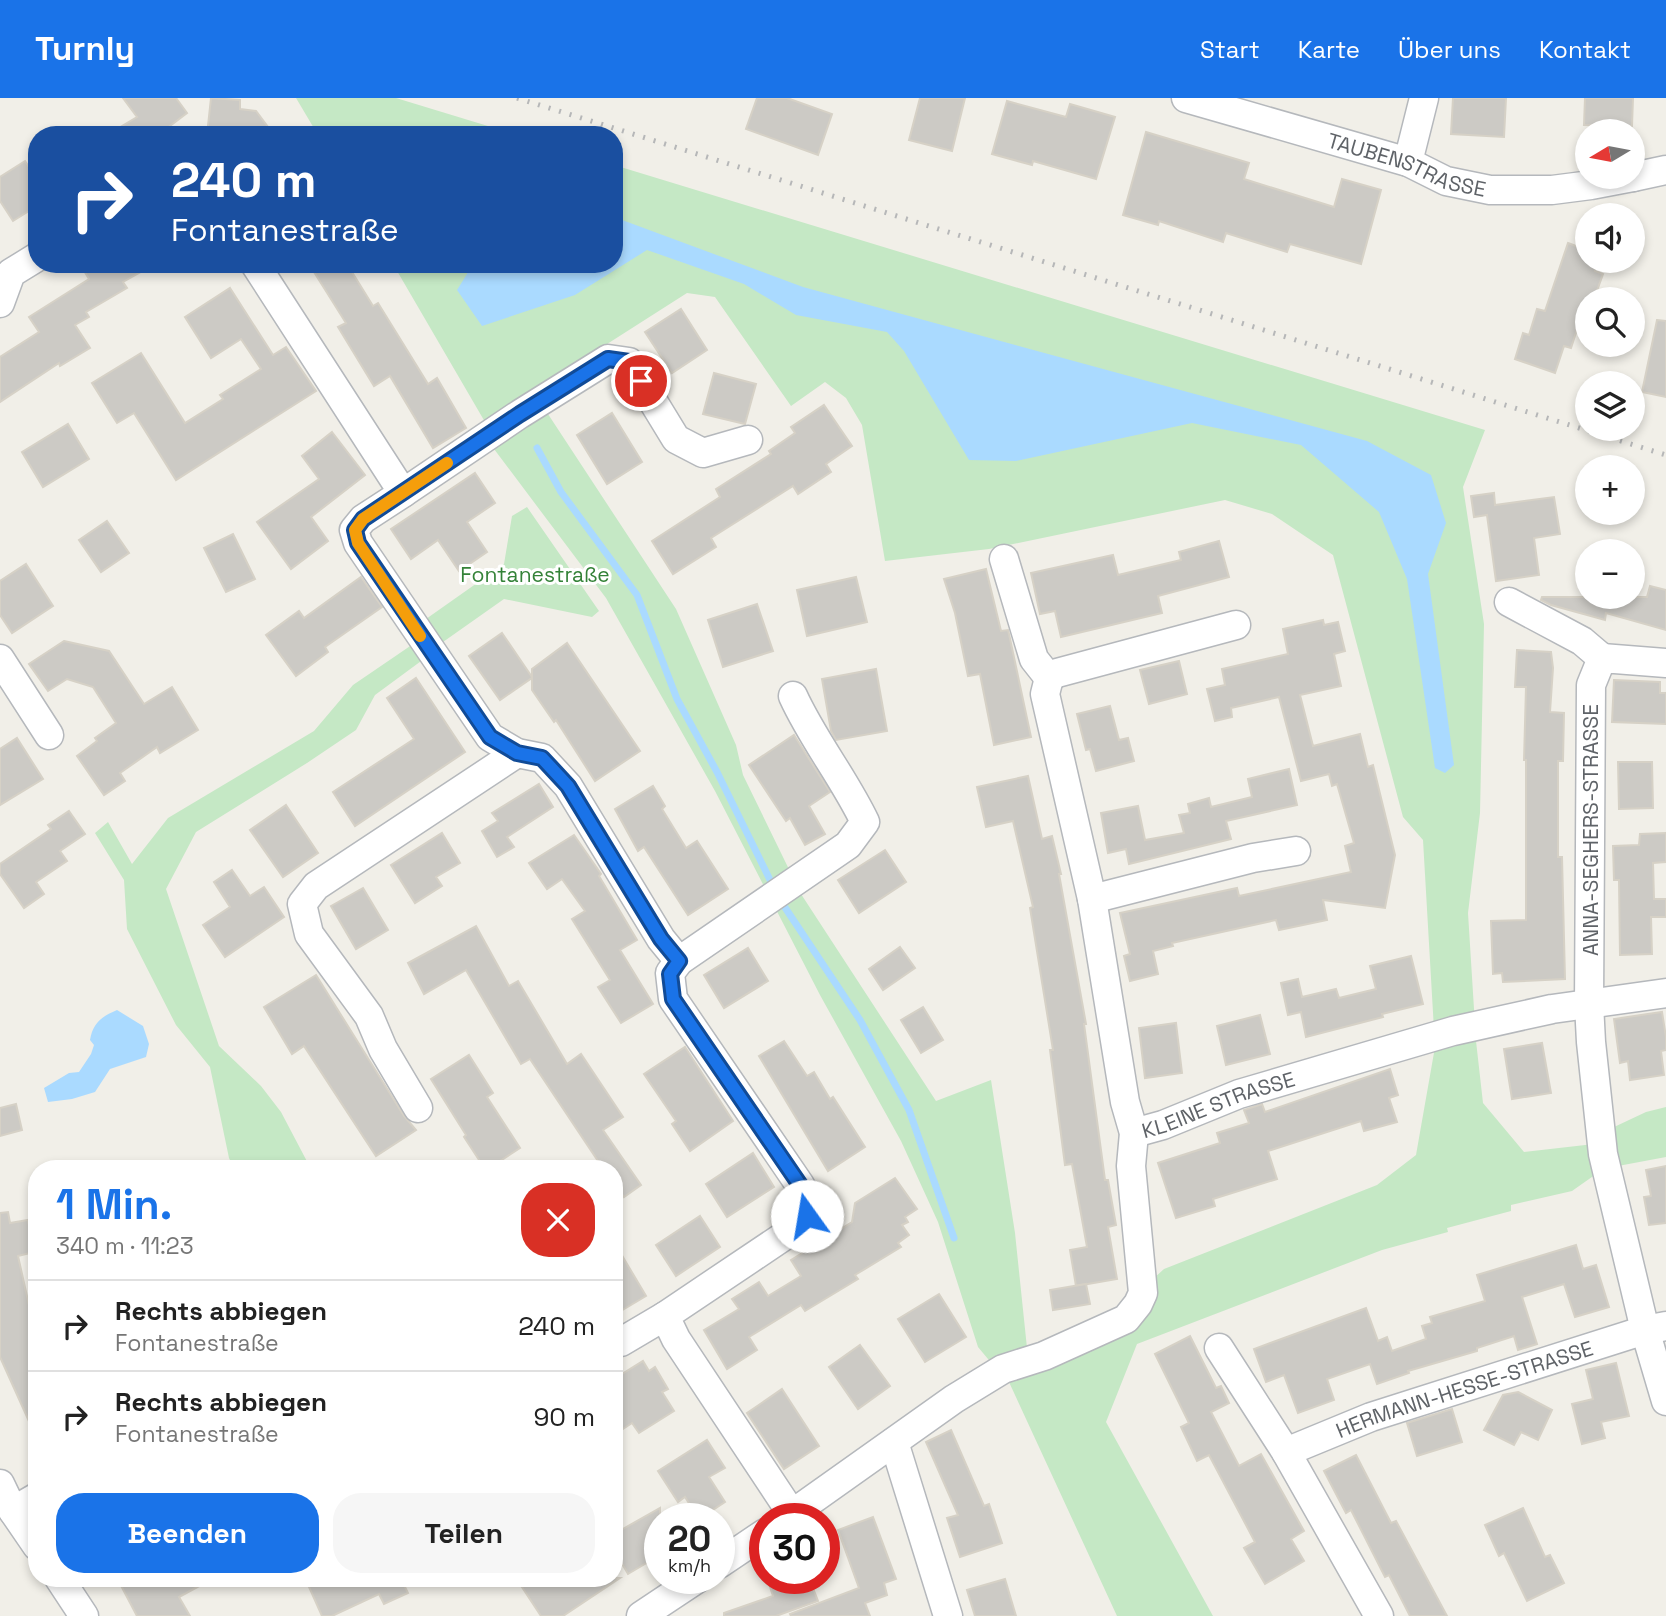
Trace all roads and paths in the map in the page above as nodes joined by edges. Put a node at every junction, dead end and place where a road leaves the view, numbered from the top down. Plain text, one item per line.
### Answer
1 (1186, 98) edge
2 (1424, 98) edge
3 (1408, 162) junction
4 (1666, 170) edge
5 (1645, 174) edge
6 (1575, 187) edge
7 (28, 259) edge
8 (6, 264) edge
9 (261, 273) edge
10 (0, 303) edge
11 (748, 440) dead end
12 (402, 492) junction
13 (1004, 559) dead end
14 (1509, 602) dead end
15 (1236, 625) dead end
16 (1602, 658) junction
17 (0, 659) edge
18 (1666, 663) edge
19 (1049, 678) junction
20 (793, 696) dead end
21 (49, 735) dead end
22 (517, 753) junction
23 (1296, 851) dead end
24 (1093, 900) junction
25 (679, 961) junction
26 (1666, 993) edge
27 (1589, 1004) junction
28 (418, 1108) dead end
29 (1134, 1133) junction
30 (665, 1316) junction
31 (1656, 1328) edge
32 (623, 1341) edge
33 (1219, 1348) dead end
34 (1666, 1401) edge
35 (894, 1443) junction
36 (1286, 1452) junction
37 (0, 1484) edge
38 (780, 1503) edge
39 (809, 1503) edge
40 (25, 1504) edge
41 (65, 1587) edge
42 (677, 1594) edge
43 (652, 1613) edge
44 (84, 1616) edge
45 (948, 1616) edge
46 (1379, 1616) edge

1 - 3 street, TAUBENSTRASSE
2 - 3 street
3 - 6 street, TAUBENSTRASSE
4 - 5 street, TAUBENSTRASSE
7 - 8 street
8 - 10 street
9 - 12 street
11 - 12 street
12 - 22 street
13 - 19 street
14 - 16 street
15 - 19 street
16 - 18 street
16 - 27 street, ANNA-SEGHERS-STRASSE
17 - 21 street
19 - 24 street
20 - 25 street
22 - 25 street
22 - 28 street
23 - 24 street
24 - 29 street
25 - 30 street
26 - 27 street, KLEINE STRASSE
27 - 29 street, KLEINE STRASSE
27 - 31 street
29 - 35 street, KLEINE STRASSE
30 - 32 street
30 - 38 street
31 - 34 street
31 - 36 street, HERMANN-HESSE-STRASSE
33 - 36 street
35 - 39 street, KLEINE STRASSE
35 - 45 street
36 - 46 street
37 - 40 street
41 - 44 street
42 - 43 street

